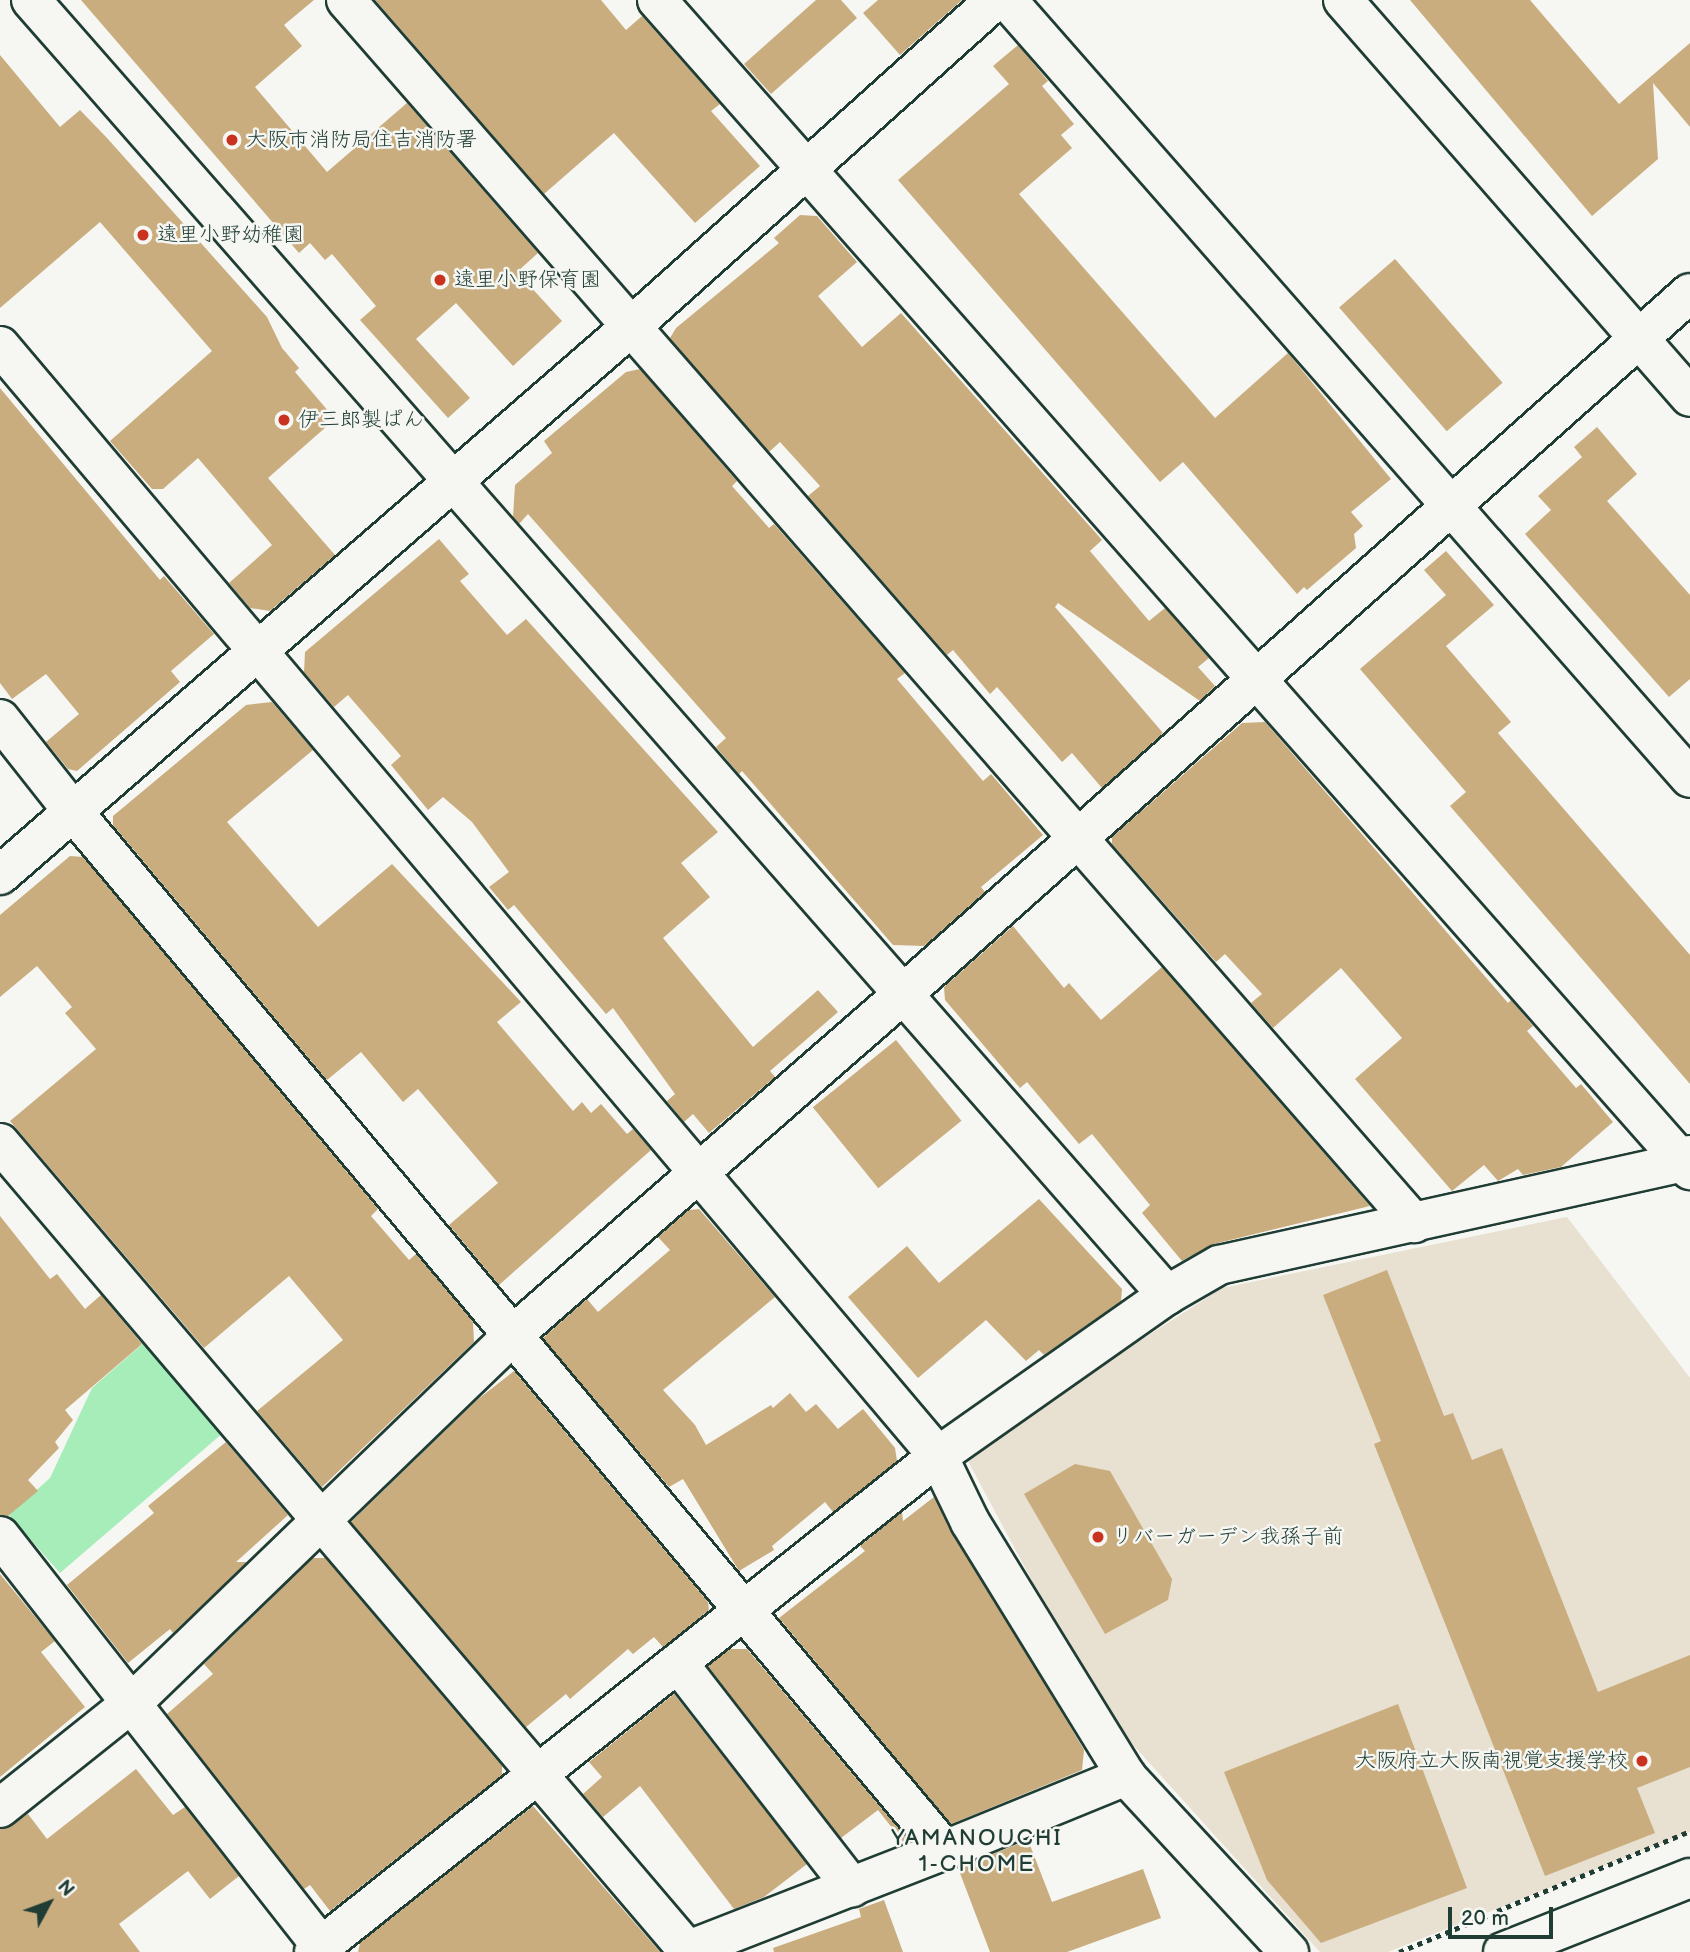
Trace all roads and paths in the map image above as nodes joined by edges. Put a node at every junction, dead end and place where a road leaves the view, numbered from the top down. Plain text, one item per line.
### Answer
1 (31, 0) edge
2 (346, 0) edge
3 (657, 0) edge
4 (995, 0) edge
5 (1007, 0) edge
6 (1343, 0) edge
7 (807, 171) junction
8 (1690, 293) edge
9 (633, 325) junction
10 (1639, 337) junction
11 (0, 346) edge
12 (1690, 397) edge
13 (454, 482) junction
14 (1452, 506) junction
15 (256, 653) junction
16 (1258, 679) junction
17 (0, 719) edge
18 (1690, 778) edge
19 (75, 814) junction
20 (1080, 837) junction
21 (0, 875) edge
22 (902, 995) junction
23 (0, 1143) edge
24 (1688, 1162) edge
25 (695, 1173) junction
26 (1414, 1223) junction
27 (1167, 1295) junction
28 (514, 1334) junction
29 (938, 1456) junction
30 (322, 1522) junction
31 (0, 1535) edge
32 (745, 1610) junction
33 (678, 1662) junction
34 (133, 1702) junction
35 (538, 1772) junction
36 (1126, 1776) junction
37 (0, 1808) edge
38 (1690, 1831) edge
39 (945, 1850) junction
40 (1690, 1878) edge
41 (852, 1887) junction
42 (1565, 1940) edge
43 (321, 1950) edge
44 (688, 1951) edge
45 (1289, 1952) edge
46 (1399, 1952) edge
47 (1503, 1952) edge

1 - 13 street
2 - 9 street
3 - 7 street
4 - 7 street
5 - 14 street
6 - 10 street
7 - 9 street
7 - 16 street
8 - 10 street
9 - 13 street
9 - 20 street
10 - 12 street
10 - 14 street
11 - 15 street
13 - 15 street
13 - 22 street
14 - 16 street
14 - 18 street
15 - 19 street
15 - 25 street
16 - 20 street
16 - 24 street
17 - 19 street
19 - 21 street
19 - 28 street
20 - 22 street
20 - 26 street
22 - 25 street
22 - 27 street
23 - 30 street
24 - 26 street
25 - 28 street
25 - 29 street
26 - 27 street
27 - 29 street
28 - 30 street
28 - 32 street
29 - 32 street
29 - 36 street
30 - 34 street
30 - 35 street
31 - 34 street
32 - 33 street
32 - 39 street
33 - 35 street
33 - 41 street
34 - 37 street
34 - 43 street
35 - 43 street
35 - 44 street
36 - 39 street
36 - 45 street
38 - 46 path
39 - 41 street
40 - 42 street
41 - 44 street
42 - 47 street

